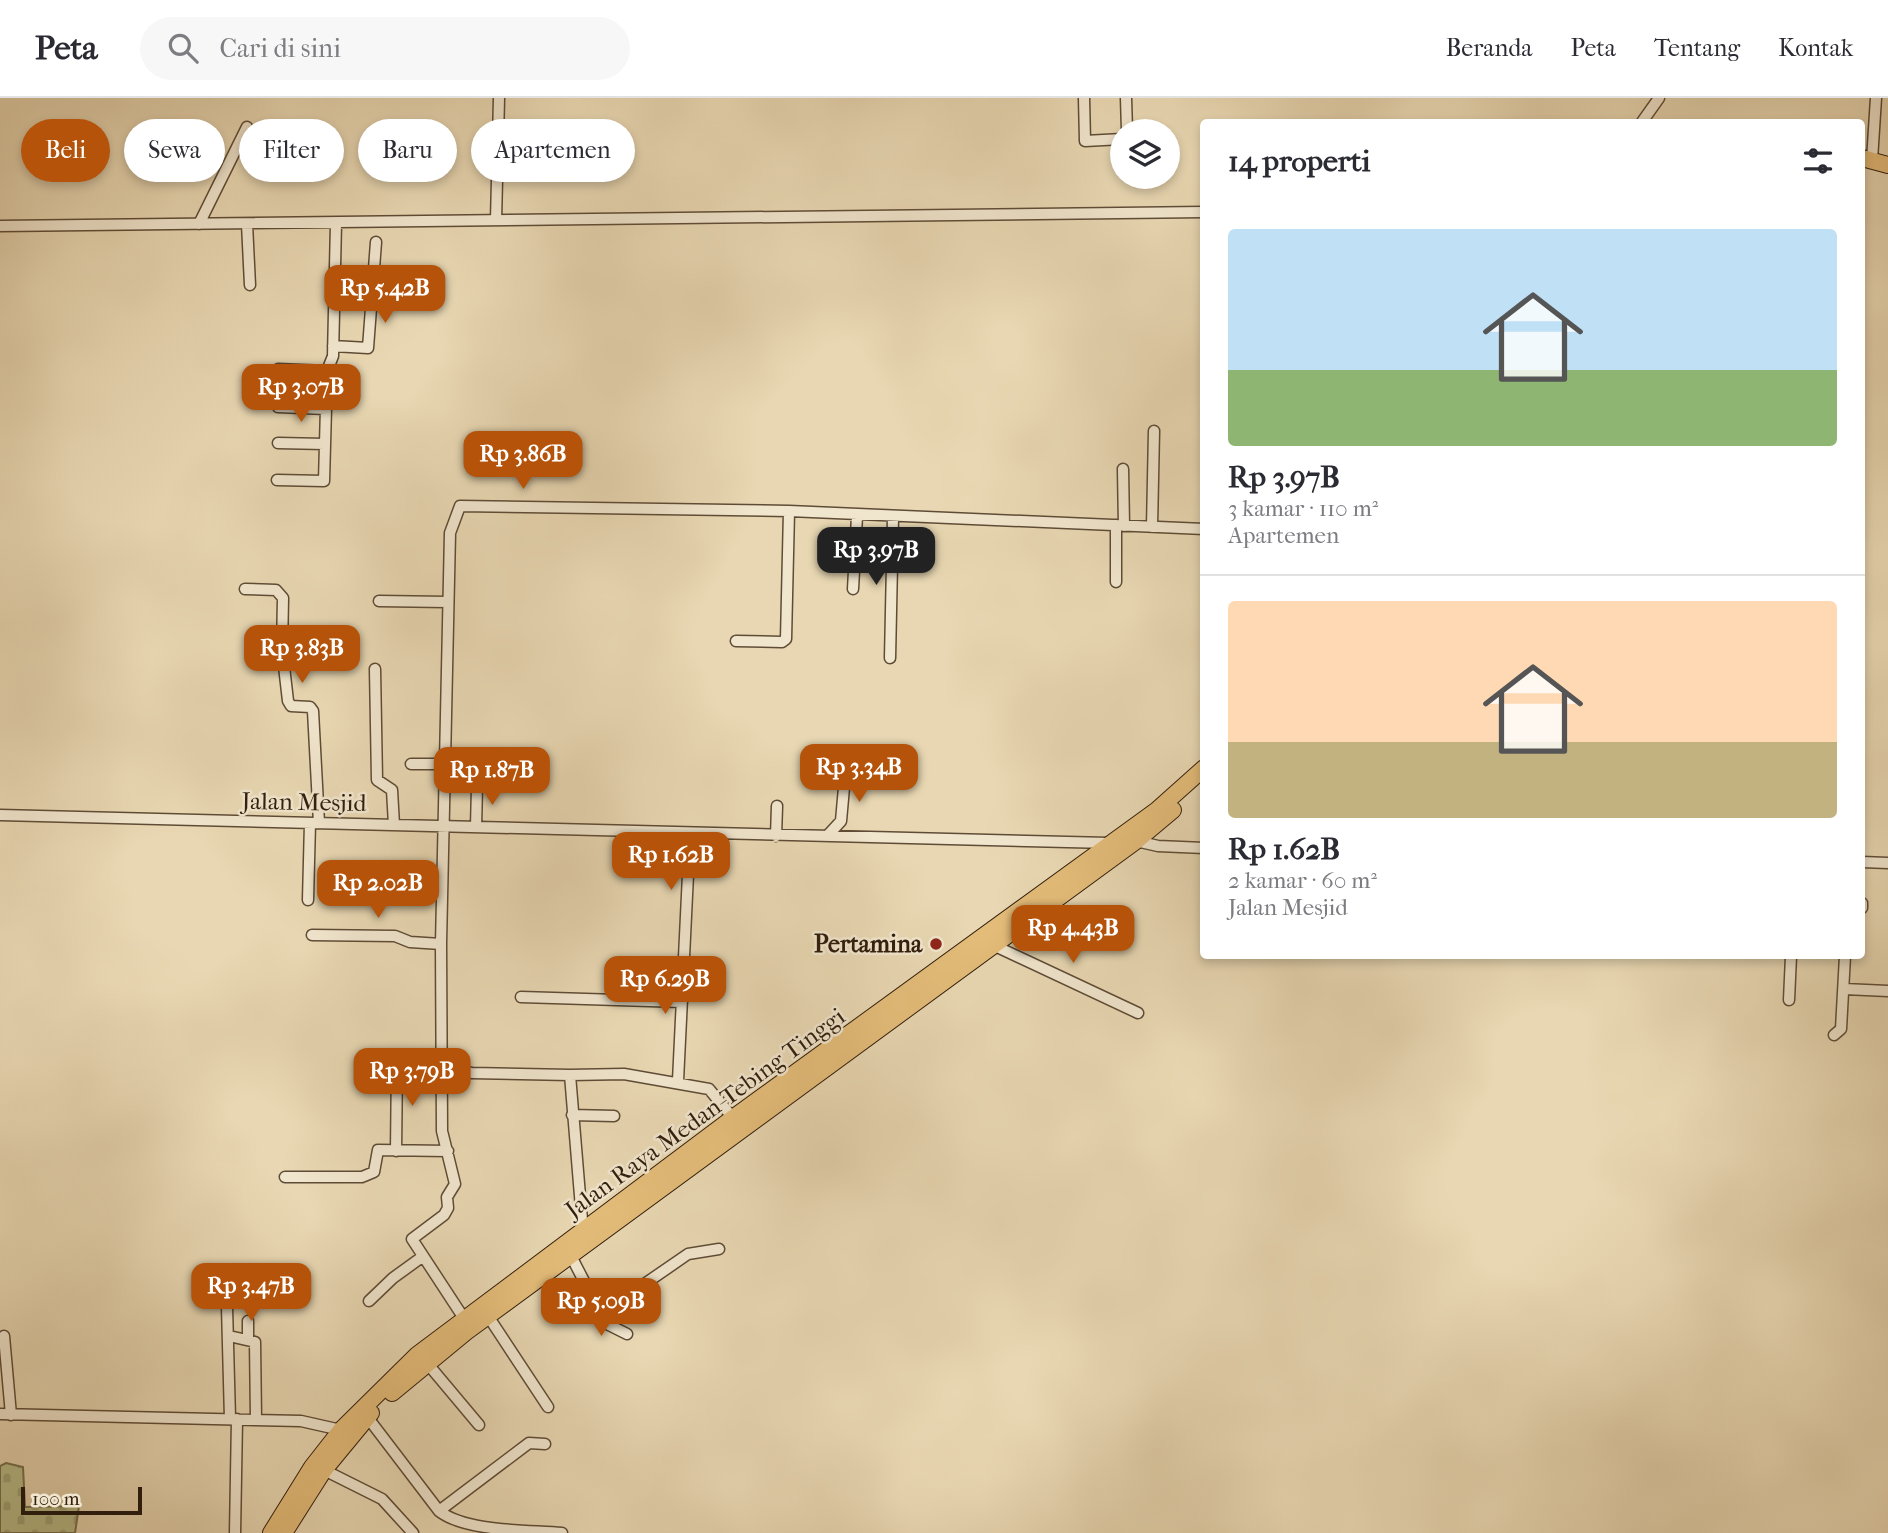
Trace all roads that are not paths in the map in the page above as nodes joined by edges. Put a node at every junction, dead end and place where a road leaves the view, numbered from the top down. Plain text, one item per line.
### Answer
1 (499, 98) edge
2 (1084, 98) edge
3 (1126, 98) edge
4 (1659, 98) edge
5 (1876, 98) edge
6 (1126, 119) edge
7 (1644, 119) edge
8 (1110, 140) edge
9 (239, 143) edge
10 (1874, 161) edge
11 (1200, 212) edge
12 (496, 220) junction
13 (336, 223) junction
14 (199, 224) junction
15 (247, 224) junction
16 (0, 226) edge
17 (376, 242) dead end
18 (250, 285) dead end
19 (333, 346) junction
20 (278, 369) dead end
21 (327, 370) junction
22 (278, 407) dead end
23 (326, 408) junction
24 (1154, 431) dead end
25 (278, 443) dead end
26 (325, 444) junction
27 (1123, 469) dead end
28 (277, 480) dead end
29 (789, 511) junction
30 (857, 516) junction
31 (893, 517) junction
32 (1120, 525) junction
33 (1152, 527) junction
34 (1200, 529) edge
35 (1116, 582) dead end
36 (244, 589) dead end
37 (853, 589) dead end
38 (379, 601) dead end
39 (447, 602) junction
40 (736, 640) dead end
41 (890, 658) dead end
42 (375, 669) dead end
43 (847, 754) dead end
44 (411, 764) dead end
45 (444, 764) junction
46 (1200, 772) edge
47 (1200, 786) edge
48 (477, 787) dead end
49 (777, 806) dead end
50 (0, 815) edge
51 (315, 823) junction
52 (394, 825) junction
53 (443, 826) junction
54 (476, 827) junction
55 (690, 833) junction
56 (829, 834) junction
57 (776, 836) junction
58 (1136, 841) junction
59 (1110, 843) junction
60 (1200, 848) edge
61 (1865, 862) edge
62 (1888, 863) edge
63 (308, 901) dead end
64 (312, 935) dead end
65 (441, 944) junction
66 (993, 945) junction
67 (1791, 959) edge
68 (1845, 959) edge
69 (1844, 989) junction
70 (1888, 991) edge
71 (521, 997) dead end
72 (1789, 1000) dead end
73 (682, 1002) junction
74 (1138, 1013) dead end
75 (1834, 1035) dead end
76 (397, 1063) dead end
77 (443, 1069) junction
78 (570, 1074) junction
79 (678, 1081) junction
80 (572, 1115) junction
81 (614, 1116) dead end
82 (733, 1118) junction
83 (447, 1151) junction
84 (396, 1152) junction
85 (699, 1153) junction
86 (285, 1177) dead end
87 (583, 1232) junction
88 (719, 1249) dead end
89 (571, 1256) junction
90 (422, 1257) junction
91 (369, 1301) dead end
92 (227, 1307) dead end
93 (601, 1314) junction
94 (488, 1316) junction
95 (465, 1320) junction
96 (248, 1321) dead end
97 (626, 1334) dead end
98 (4, 1336) dead end
99 (229, 1336) junction
100 (248, 1339) junction
101 (427, 1363) junction
102 (548, 1407) dead end
103 (364, 1413) junction
104 (6, 1414) edge
105 (234, 1419) junction
106 (256, 1420) junction
107 (479, 1425) dead end
108 (341, 1430) junction
109 (545, 1444) dead end
110 (324, 1470) junction
111 (439, 1511) junction
112 (235, 1533) edge
113 (271, 1533) edge
114 (284, 1533) edge
115 (413, 1533) edge
116 (562, 1533) edge

1 - 12 street
2 - 8 street
3 - 6 street
4 - 7 street
5 - 10 street
9 - 14 street
11 - 12 street
12 - 13 street
13 - 15 street
13 - 19 street
14 - 15 street
14 - 16 street
15 - 18 street
17 - 19 street
19 - 21 street
20 - 21 street
21 - 23 street
22 - 23 street
23 - 26 street
24 - 33 street
25 - 26 street
26 - 28 street
27 - 32 street
29 - 30 street
29 - 39 street
29 - 40 street
30 - 31 street
30 - 37 street
31 - 32 street
31 - 41 street
32 - 33 street
32 - 35 street
33 - 34 street
36 - 51 street
38 - 39 street
39 - 45 street
42 - 52 street
43 - 56 street
44 - 45 street
45 - 53 street
46 - 59 highway, Jalan Raya Medan-Tebing Tinggi
47 - 58 highway, Jalan Raya Medan-Tebing Tinggi
48 - 54 street
49 - 57 street
50 - 51 street, Jalan Mesjid
51 - 52 street, Jalan Mesjid
51 - 63 street
52 - 53 street, Jalan Mesjid
53 - 54 street, Jalan Mesjid
53 - 65 street
54 - 55 street, Jalan Mesjid
55 - 57 street, Jalan Mesjid
55 - 73 street
56 - 57 street, Jalan Mesjid
56 - 59 street, Jalan Mesjid
58 - 60 street
58 - 66 highway, Jalan Raya Medan-Tebing Tinggi
59 - 82 highway, Jalan Raya Medan-Tebing Tinggi
61 - 62 street
64 - 65 street
65 - 77 street
66 - 74 street
66 - 85 highway, Jalan Raya Medan-Tebing Tinggi
67 - 72 street
68 - 69 street
69 - 70 street
69 - 75 street
71 - 73 street
73 - 79 street
76 - 84 street
77 - 78 street
77 - 83 street
78 - 79 street
78 - 80 street
79 - 82 street
80 - 81 street
80 - 87 street
82 - 85 highway, Jalan Raya Medan-Tebing Tinggi
83 - 84 street
83 - 90 street
84 - 86 street
85 - 87 highway, Jalan Raya Medan-Tebing Tinggi
85 - 89 highway, Jalan Raya Medan-Tebing Tinggi
87 - 95 highway, Jalan Raya Medan-Tebing Tinggi
88 - 93 street
89 - 93 street
89 - 94 highway, Jalan Raya Medan-Tebing Tinggi
90 - 91 street
90 - 95 street
92 - 99 street
93 - 97 street
94 - 101 highway, Jalan Raya Medan-Tebing Tinggi
94 - 102 street
95 - 103 highway, Jalan Raya Medan-Tebing Tinggi
96 - 100 street
98 - 104 street
99 - 100 street
99 - 105 street
100 - 106 street
101 - 103 highway, Jalan Raya Medan-Tebing Tinggi
101 - 107 street
103 - 108 highway, Jalan Raya Medan-Tebing Tinggi
103 - 110 highway, Jalan Raya Medan-Tebing Tinggi
103 - 111 street
104 - 105 street
105 - 106 street
105 - 112 street
106 - 108 street
108 - 113 highway, Jalan Raya Medan-Tebing Tinggi
109 - 111 street
110 - 114 highway, Jalan Raya Medan-Tebing Tinggi
110 - 115 street
111 - 116 street

